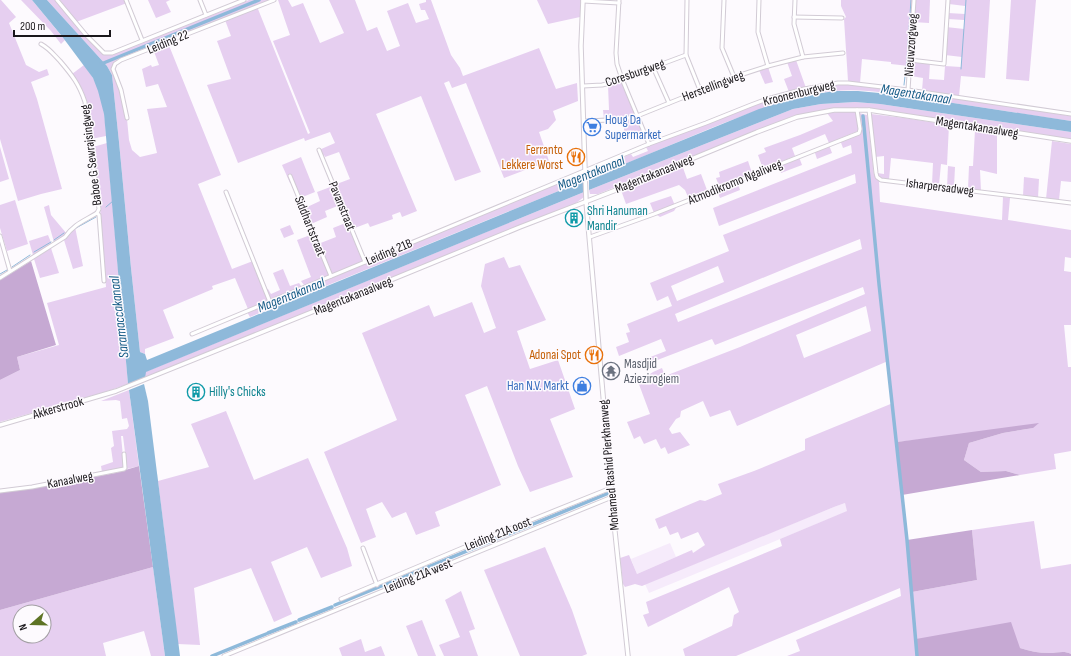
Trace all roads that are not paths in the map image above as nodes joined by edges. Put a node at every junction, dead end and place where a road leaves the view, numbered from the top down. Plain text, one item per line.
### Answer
1 (57, 0) edge
2 (126, 0) edge
3 (200, 0) edge
4 (244, 0) edge
5 (274, 0) edge
6 (583, 0) edge
7 (688, 0) edge
8 (724, 0) edge
9 (759, 0) edge
10 (795, 0) edge
11 (914, 0) edge
12 (948, 0) edge
13 (619, 1) edge
14 (206, 15) junction
15 (794, 17) junction
16 (842, 18) dead end
17 (142, 40) junction
18 (41, 44) dead end
19 (843, 53) dead end
20 (686, 55) junction
21 (803, 57) junction
22 (910, 60) junction
23 (768, 66) junction
24 (653, 67) junction
25 (734, 77) junction
26 (622, 79) junction
27 (583, 86) junction
28 (700, 90) junction
29 (908, 90) junction
30 (669, 103) junction
31 (857, 110) junction
32 (869, 110) junction
33 (1071, 114) edge
34 (637, 116) junction
35 (127, 118) dead end
36 (584, 120) junction
37 (1071, 141) edge
38 (649, 144) junction
39 (319, 150) dead end
40 (586, 171) junction
41 (290, 176) dead end
42 (226, 192) dead end
43 (586, 201) junction
44 (1071, 203) edge
45 (97, 213) junction
46 (0, 236) edge
47 (590, 237) junction
48 (365, 262) junction
49 (10, 272) junction
50 (331, 276) junction
51 (0, 278) edge
52 (104, 281) dead end
53 (270, 302) junction
54 (192, 334) dead end
55 (116, 391) joint
56 (0, 425) edge
57 (124, 454) dead end
58 (611, 488) junction
59 (0, 491) edge
60 (612, 497) junction
61 (363, 548) dead end
62 (377, 585) junction
63 (341, 599) dead end
64 (224, 656) edge
65 (628, 656) edge

1 - 17 street, Leiding 22
2 - 17 street
3 - 14 street
4 - 14 street, Leiding 22
5 - 35 street, Leiding 22
6 - 13 street
6 - 27 street, Mohamed Rashid Pierkhanweg
7 - 20 street
8 - 25 street
9 - 23 street
10 - 15 street
11 - 22 street, Nieuwzorgweg
12 - 22 street
13 - 26 street
14 - 17 street, Leiding 22
15 - 16 street
15 - 21 street
18 - 45 street, Baboe G Sewrajsingweg
19 - 21 street, Herstellingweg
20 - 24 street, Coresburgweg
20 - 28 street
21 - 23 street, Herstellingweg
22 - 29 street, Nieuwzorgweg
23 - 25 street, Herstellingweg
24 - 26 street, Coresburgweg
24 - 30 street
25 - 28 street, Herstellingweg
26 - 27 street, Coresburgweg
26 - 34 street
27 - 36 street, Mohamed Rashid Pierkhanweg
28 - 30 street, Herstellingweg
29 - 33 street, Kroonenburgweg
29 - 38 street, Kroonenburgweg
30 - 34 street, Herstellingweg
31 - 32 street, Magentakanaalweg
31 - 43 street, Magentakanaalweg
31 - 47 street, Atmodikromo Ngaliweg
32 - 37 street, Magentakanaalweg
32 - 44 street, Isharpersadweg
34 - 36 street, Herstellingweg
34 - 38 street
36 - 40 street, Mohamed Rashid Pierkhanweg
38 - 40 street, Kroonenburgweg
39 - 48 street, Pavanstraat
40 - 43 street, Mohamed Rashid Pierkhanweg
40 - 48 street, Leiding 21B
41 - 50 street, Siddhartstraat
42 - 53 street
43 - 47 street, Mohamed Rashid Pierkhanweg
43 - 55 street, Magentakanaalweg
45 - 49 street, Baboe G Sewrajsingweg
45 - 52 street
46 - 49 street
47 - 58 street, Mohamed Rashid Pierkhanweg
48 - 50 street, Leiding 21B
49 - 51 street, Baboe G Sewrajsingweg
50 - 53 street, Leiding 21B
53 - 54 street, Leiding 21B
55 - 56 street, Akkerstrook
57 - 59 street, Kanaalweg
58 - 60 street, Mohamed Rashid Pierkhanweg
58 - 62 street, Leiding 21A oost
60 - 64 street, Leiding 21A west
60 - 65 street, Mohamed Rashid Pierkhanweg
61 - 62 street
62 - 63 street, Leiding 21A oost

